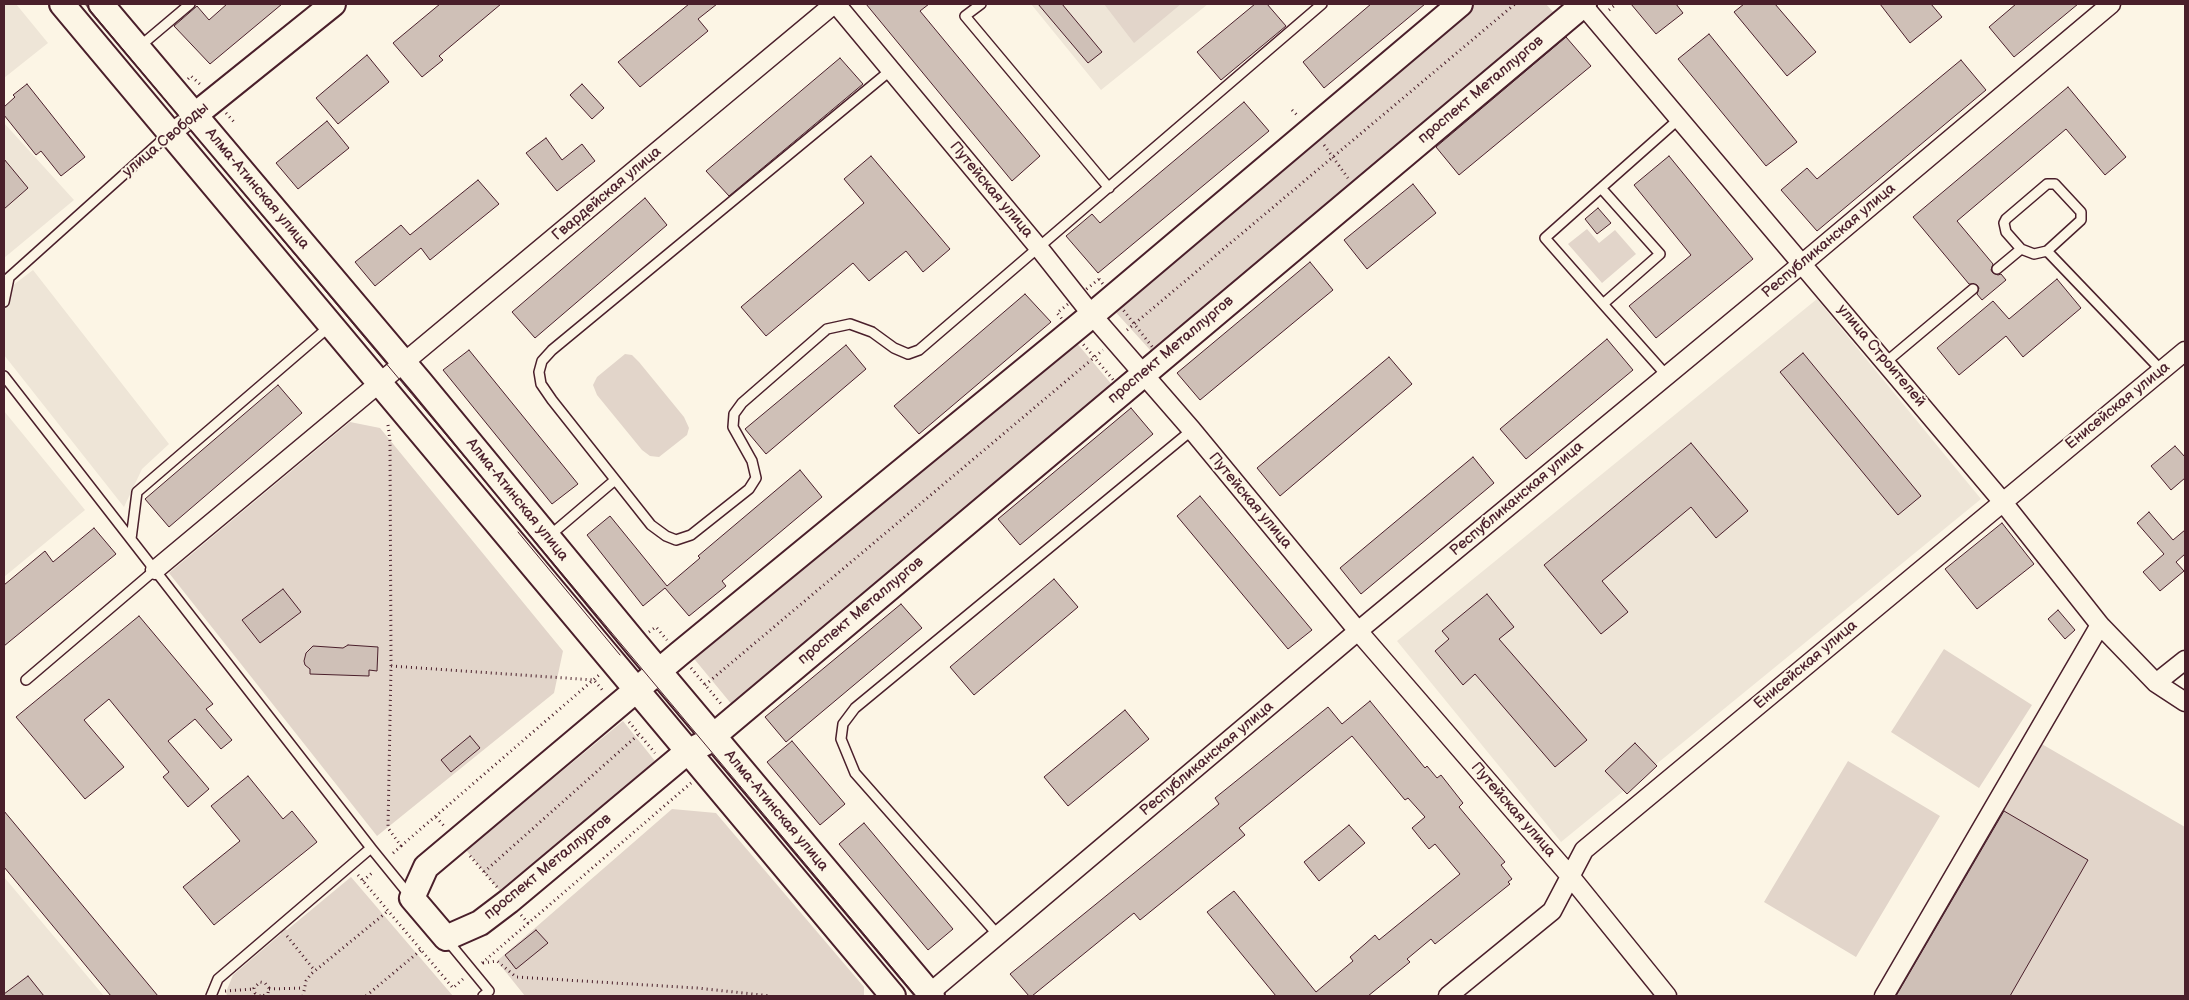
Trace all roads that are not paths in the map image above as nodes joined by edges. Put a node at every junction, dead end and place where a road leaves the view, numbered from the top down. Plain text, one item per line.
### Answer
1 (62, 4) edge
2 (101, 4) edge
3 (190, 4) edge
4 (333, 4) edge
5 (835, 4) edge
6 (981, 4) edge
7 (1322, 4) edge
8 (1460, 4) edge
9 (1583, 4) edge
10 (2111, 4) edge
11 (138, 48) junction
12 (891, 70) junction
13 (195, 115) junction
14 (1680, 118) junction
15 (170, 133) junction
16 (1108, 188) junction
17 (1602, 188) junction
18 (1039, 248) junction
19 (2021, 249) junction
20 (2047, 250) junction
21 (1803, 263) junction
22 (1997, 269) dead end
23 (6, 280) edge
24 (1973, 289) dead end
25 (4, 302) edge
26 (1603, 304) junction
27 (1092, 315) junction
28 (330, 326) junction
29 (2185, 350) edge
30 (1886, 362) junction
31 (404, 364) junction
32 (2162, 370) junction
33 (1143, 374) junction
34 (4, 376) edge
35 (1667, 376) junction
36 (378, 383) junction
37 (1192, 430) junction
38 (615, 480) junction
39 (2002, 501) junction
40 (548, 537) junction
41 (131, 539) junction
42 (155, 570) junction
43 (2100, 625) junction
44 (1358, 631) junction
45 (2185, 660) edge
46 (659, 672) junction
47 (26, 680) dead end
48 (2156, 683) junction
49 (636, 691) junction
50 (2185, 702) edge
51 (714, 735) junction
52 (687, 752) junction
53 (371, 848) junction
54 (1570, 876) junction
55 (412, 898) junction
56 (998, 935) junction
57 (446, 938) junction
58 (211, 994) edge
59 (488, 994) edge
60 (929, 995) edge
61 (892, 996) edge
62 (1448, 996) edge
63 (1667, 996) edge
64 (1884, 996) edge

1 - 15 street, Алма-Атинская улица
2 - 11 street, Алма-Атинская улица
3 - 11 lane
4 - 13 street, улица Свободы
5 - 12 street, Путейская улица
5 - 31 street, Гвардейская улица
6 - 16 lane
7 - 16 lane
8 - 27 street
9 - 14 street, улица Строителей
9 - 33 street, проспект Металлургов
10 - 21 street, Республиканская улица
11 - 13 street, Алма-Атинская улица
12 - 18 street, Путейская улица
12 - 38 lane
13 - 15 street, улица Свободы
13 - 31 street, Алма-Атинская улица
14 - 17 lane
14 - 21 street, улица Строителей
15 - 23 lane, улица Свободы
15 - 28 street, Алма-Атинская улица
16 - 18 lane
17 - 26 lane
17 - 26 lane
18 - 27 street, Путейская улица
18 - 38 lane
19 - 20 lane
19 - 20 lane
19 - 22 lane
20 - 32 lane
21 - 30 street, улица Строителей
21 - 35 street, Республиканская улица
23 - 25 lane
24 - 30 lane
26 - 35 lane
27 - 33 street, Путейская улица
27 - 46 street
28 - 36 street, Алма-Атинская улица
28 - 41 lane
29 - 32 street, Енисейская улица
30 - 39 street, улица Строителей
31 - 36 street, Гвардейская улица
31 - 40 street, Алма-Атинская улица
32 - 39 street, Енисейская улица
33 - 37 street, Путейская улица
33 - 51 street, проспект Металлургов
34 - 41 lane
35 - 44 street, Республиканская улица
36 - 42 street, Гвардейская улица
36 - 49 street, Алма-Атинская улица
37 - 44 street, Путейская улица
37 - 56 lane
38 - 40 lane
39 - 43 street, улица Строителей
39 - 54 street, Енисейская улица
40 - 46 street, Алма-Атинская улица
41 - 42 lane
42 - 47 lane
42 - 53 lane
43 - 48 street, улица Строителей
43 - 64 street
44 - 54 street, Путейская улица
44 - 56 street, Республиканская улица
45 - 48 street
46 - 49 street
46 - 51 street, Алма-Атинская улица
48 - 50 street, улица Строителей
49 - 52 street, Алма-Атинская улица
49 - 55 street
51 - 52 street, проспект Металлургов
51 - 60 street, Алма-Атинская улица
52 - 57 street, проспект Металлургов
52 - 61 street, Алма-Атинская улица
53 - 55 lane
53 - 58 lane
54 - 62 street, Енисейская улица
54 - 63 street, Путейская улица
55 - 57 street
56 - 60 street, Республиканская улица
57 - 59 lane

